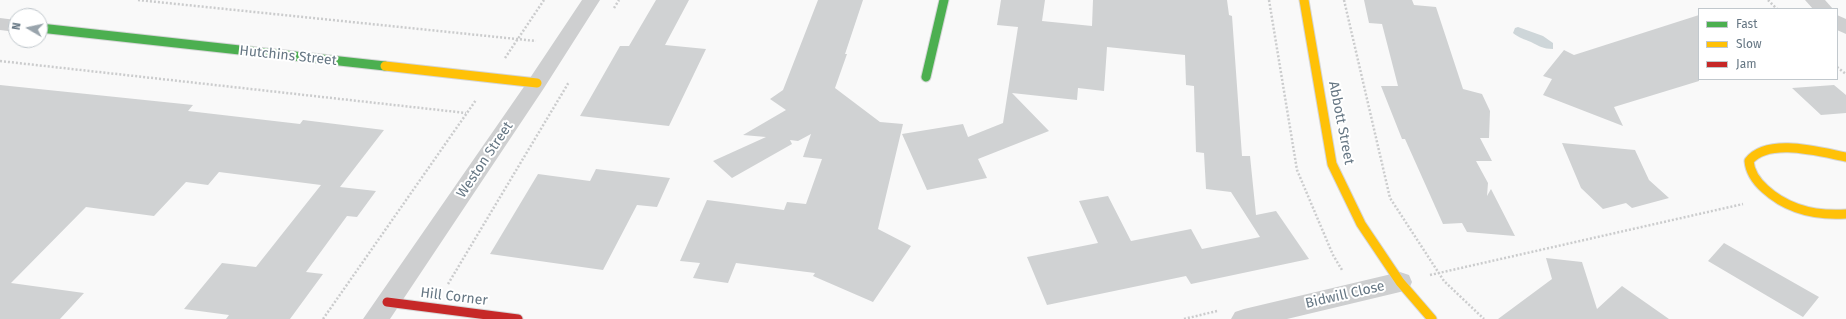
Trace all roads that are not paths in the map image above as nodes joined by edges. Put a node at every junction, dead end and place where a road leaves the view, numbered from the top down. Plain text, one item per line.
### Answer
1 (591, 0) edge
2 (944, 0) edge
3 (1304, 0) edge
4 (1814, 0) edge
5 (1823, 8) edge
6 (1838, 22) edge
7 (1846, 28) edge
8 (48, 29) edge
9 (926, 77) dead end
10 (537, 84) junction
11 (1846, 157) edge
12 (1846, 214) edge
13 (1400, 282) junction
14 (382, 311) edge
15 (518, 319) edge
16 (1244, 319) edge
17 (1432, 319) edge

1 - 10 street, Weston Street
2 - 9 street
3 - 13 street, Abbott Street
4 - 5 street
6 - 7 street
8 - 10 street, Hutchins Street
10 - 14 street, Weston Street
11 - 12 street
13 - 16 street, Bidwill Close
13 - 17 street, Abbott Street
14 - 15 street, Hill Corner

